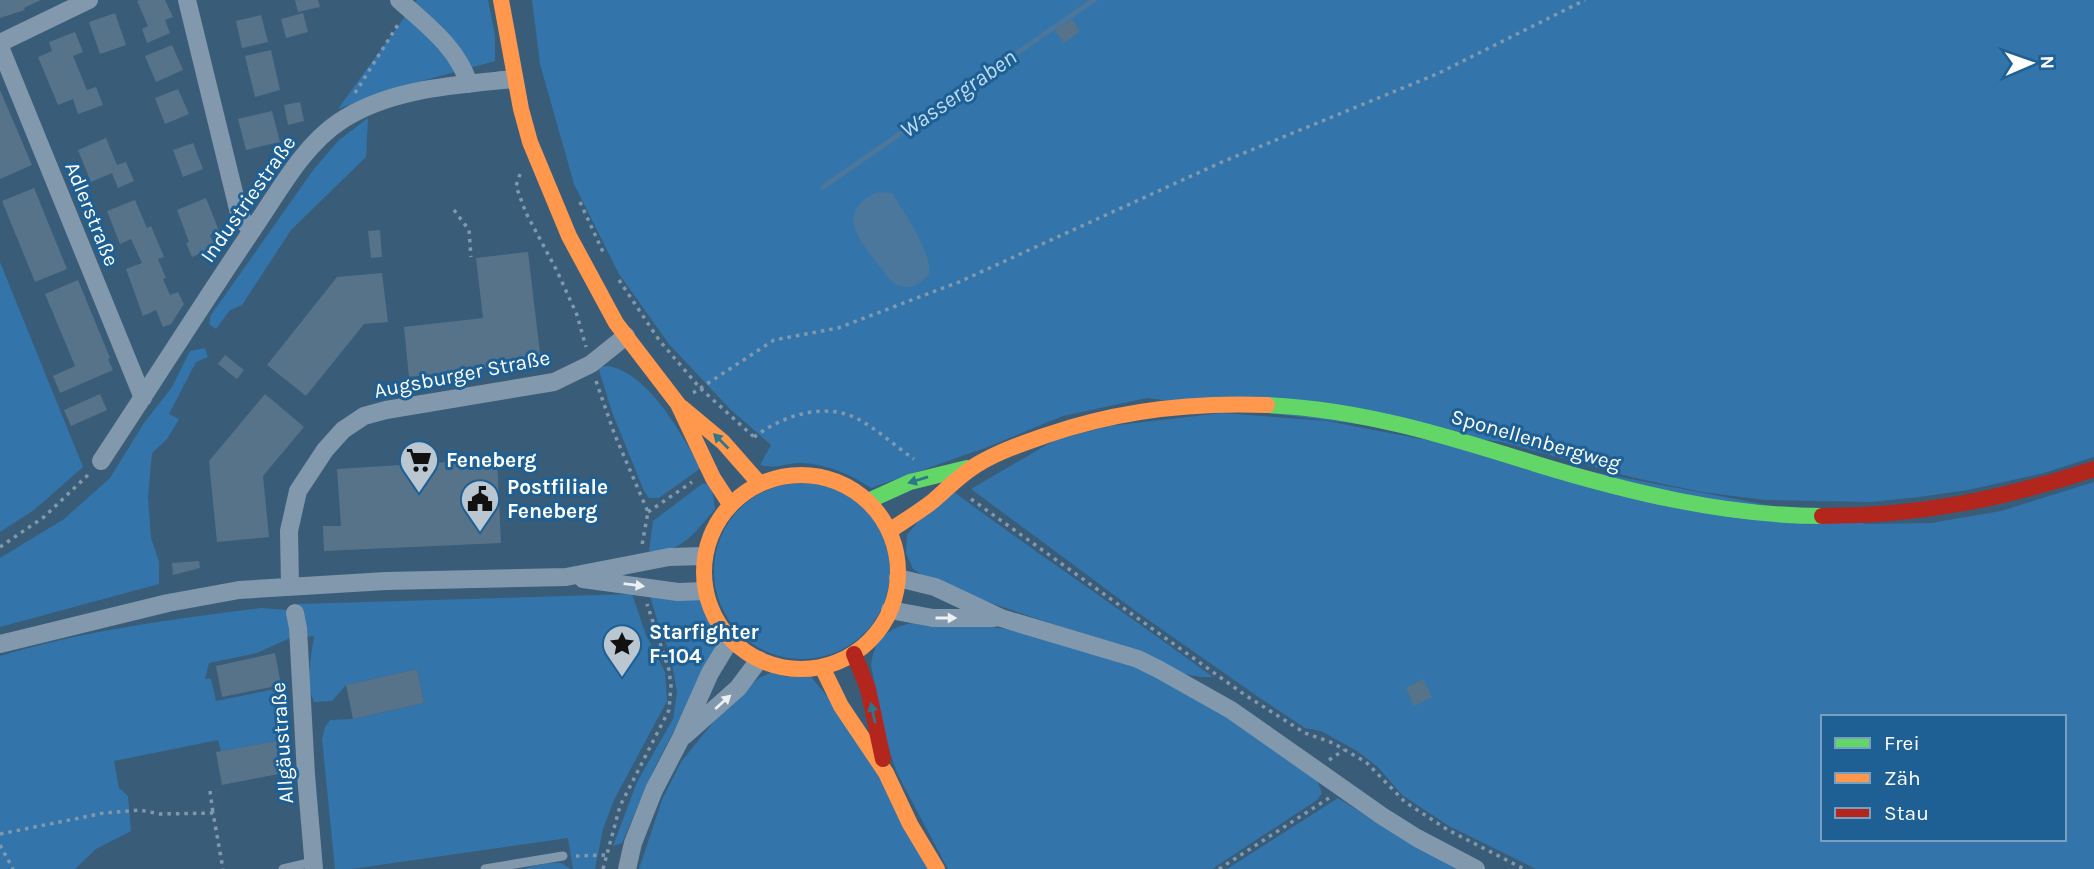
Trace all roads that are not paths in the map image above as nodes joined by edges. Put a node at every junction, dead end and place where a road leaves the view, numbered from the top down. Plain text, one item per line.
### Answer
1 (89, 0) edge
2 (187, 0) edge
3 (501, 0) edge
4 (403, 4) edge
5 (0, 45) edge
6 (514, 79) junction
7 (469, 84) junction
8 (252, 231) junction
9 (626, 336) junction
10 (143, 398) junction
11 (678, 404) junction
12 (101, 461) road end
13 (971, 468) junction
14 (2094, 469) edge
15 (759, 483) junction
16 (869, 501) junction
17 (730, 504) junction
18 (889, 531) junction
19 (704, 556) junction
20 (566, 577) junction
21 (898, 578) junction
22 (290, 585) junction
23 (705, 591) junction
24 (890, 610) junction
25 (295, 613) dead end
26 (1001, 618) junction
27 (730, 640) junction
28 (0, 645) edge
29 (854, 654) junction
30 (759, 660) junction
31 (822, 667) junction
32 (681, 738) junction
33 (886, 773) junction
34 (563, 856) road end
35 (314, 866) edge
36 (283, 869) edge
37 (485, 869) edge
38 (627, 869) edge
39 (937, 869) edge
40 (1476, 869) edge

1 - 5 street
2 - 8 street
3 - 6 street
4 - 7 street
5 - 10 street, Adlerstraße
6 - 7 street, Industriestraße
6 - 9 street
7 - 8 street, Industriestraße
8 - 10 street, Industriestraße
9 - 11 street
9 - 22 street, Augsburger Straße
10 - 12 street, Industriestraße
15 -> 11 street
11 - 17 street
13 - 14 street, Sponellenbergweg
13 -> 16 street, Sponellenbergweg
13 - 18 street, Sponellenbergweg
15 - 16 street
15 - 17 street
16 - 18 street
17 - 19 street
18 - 21 street
19 - 20 street
19 - 23 street
20 - 22 street
20 -> 23 street
21 - 24 street
21 - 26 street
22 - 28 street
23 - 27 street
24 -> 26 street
24 - 29 street
25 - 35 street, Allgäustraße
26 - 40 street
27 - 30 street
27 - 32 street
29 - 31 street
33 -> 29 street
30 - 31 street
32 -> 30 street
31 - 33 street
32 - 38 street
33 - 39 street
34 - 37 lane
35 - 36 lane

